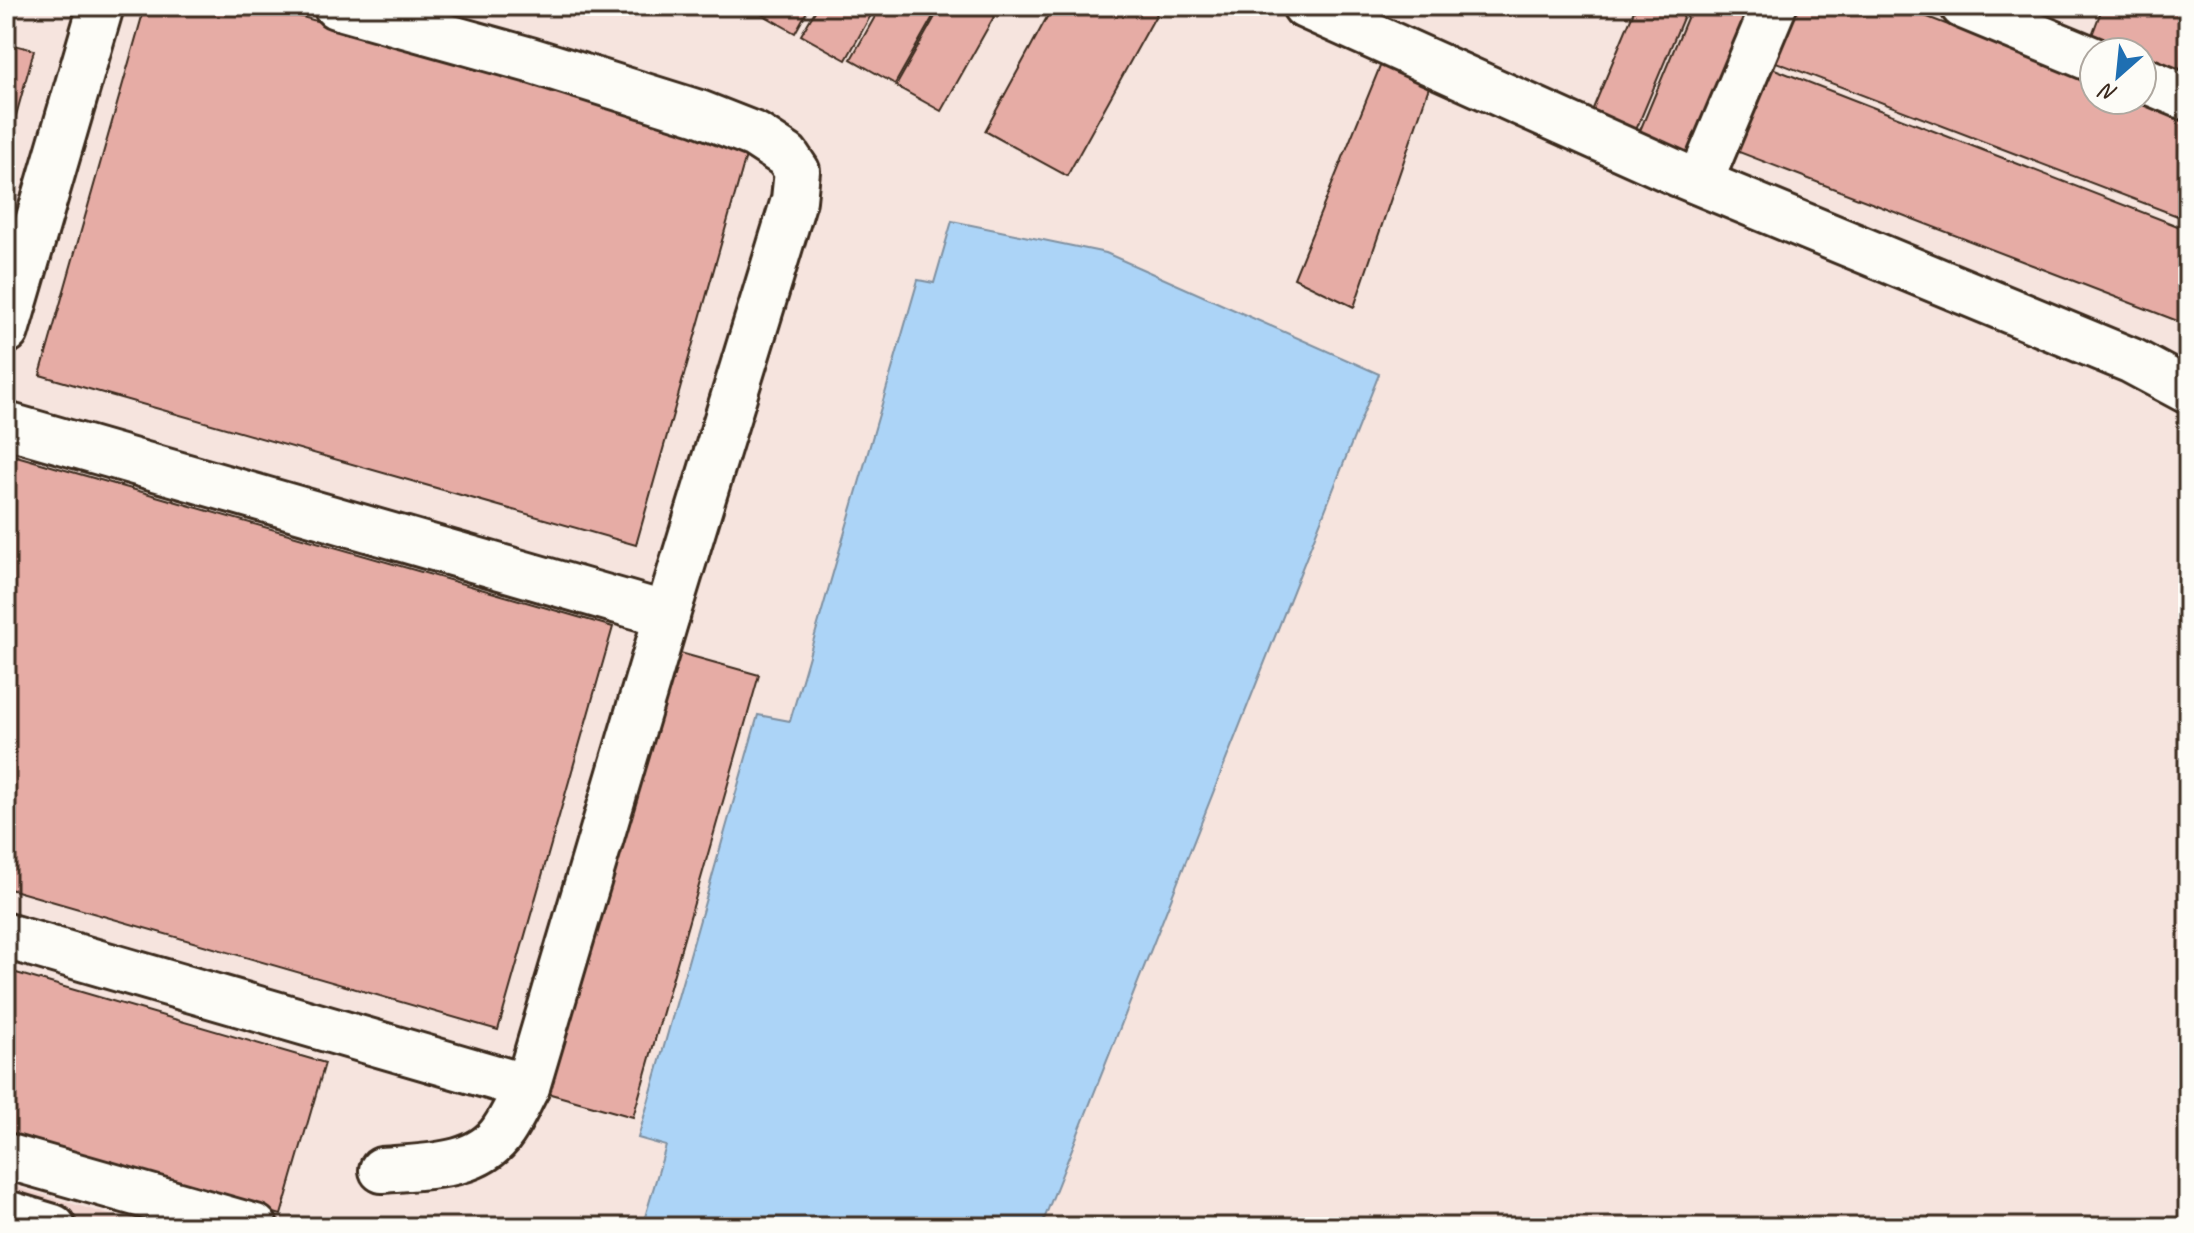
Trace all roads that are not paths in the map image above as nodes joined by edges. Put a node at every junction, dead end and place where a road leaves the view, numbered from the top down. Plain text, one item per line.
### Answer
1 (101, 6) edge
2 (336, 6) edge
3 (1305, 6) edge
4 (1774, 6) edge
5 (1963, 6) edge
6 (2078, 53) edge
7 (2158, 86) edge
8 (2188, 98) edge
9 (1700, 182) junction
10 (6, 331) edge
11 (2188, 391) edge
12 (6, 425) edge
13 (667, 615) junction
14 (6, 936) edge
15 (527, 1087) junction
16 (6, 1156) edge
17 (382, 1170) dead end
18 (6, 1213) edge
19 (53, 1227) edge
20 (255, 1227) edge

1 - 10 lane
2 - 13 lane
3 - 9 lane
4 - 9 lane
5 - 6 lane
7 - 8 lane
9 - 11 lane
12 - 13 lane
13 - 15 lane
14 - 15 lane
15 - 17 lane
16 - 20 lane
18 - 19 lane

